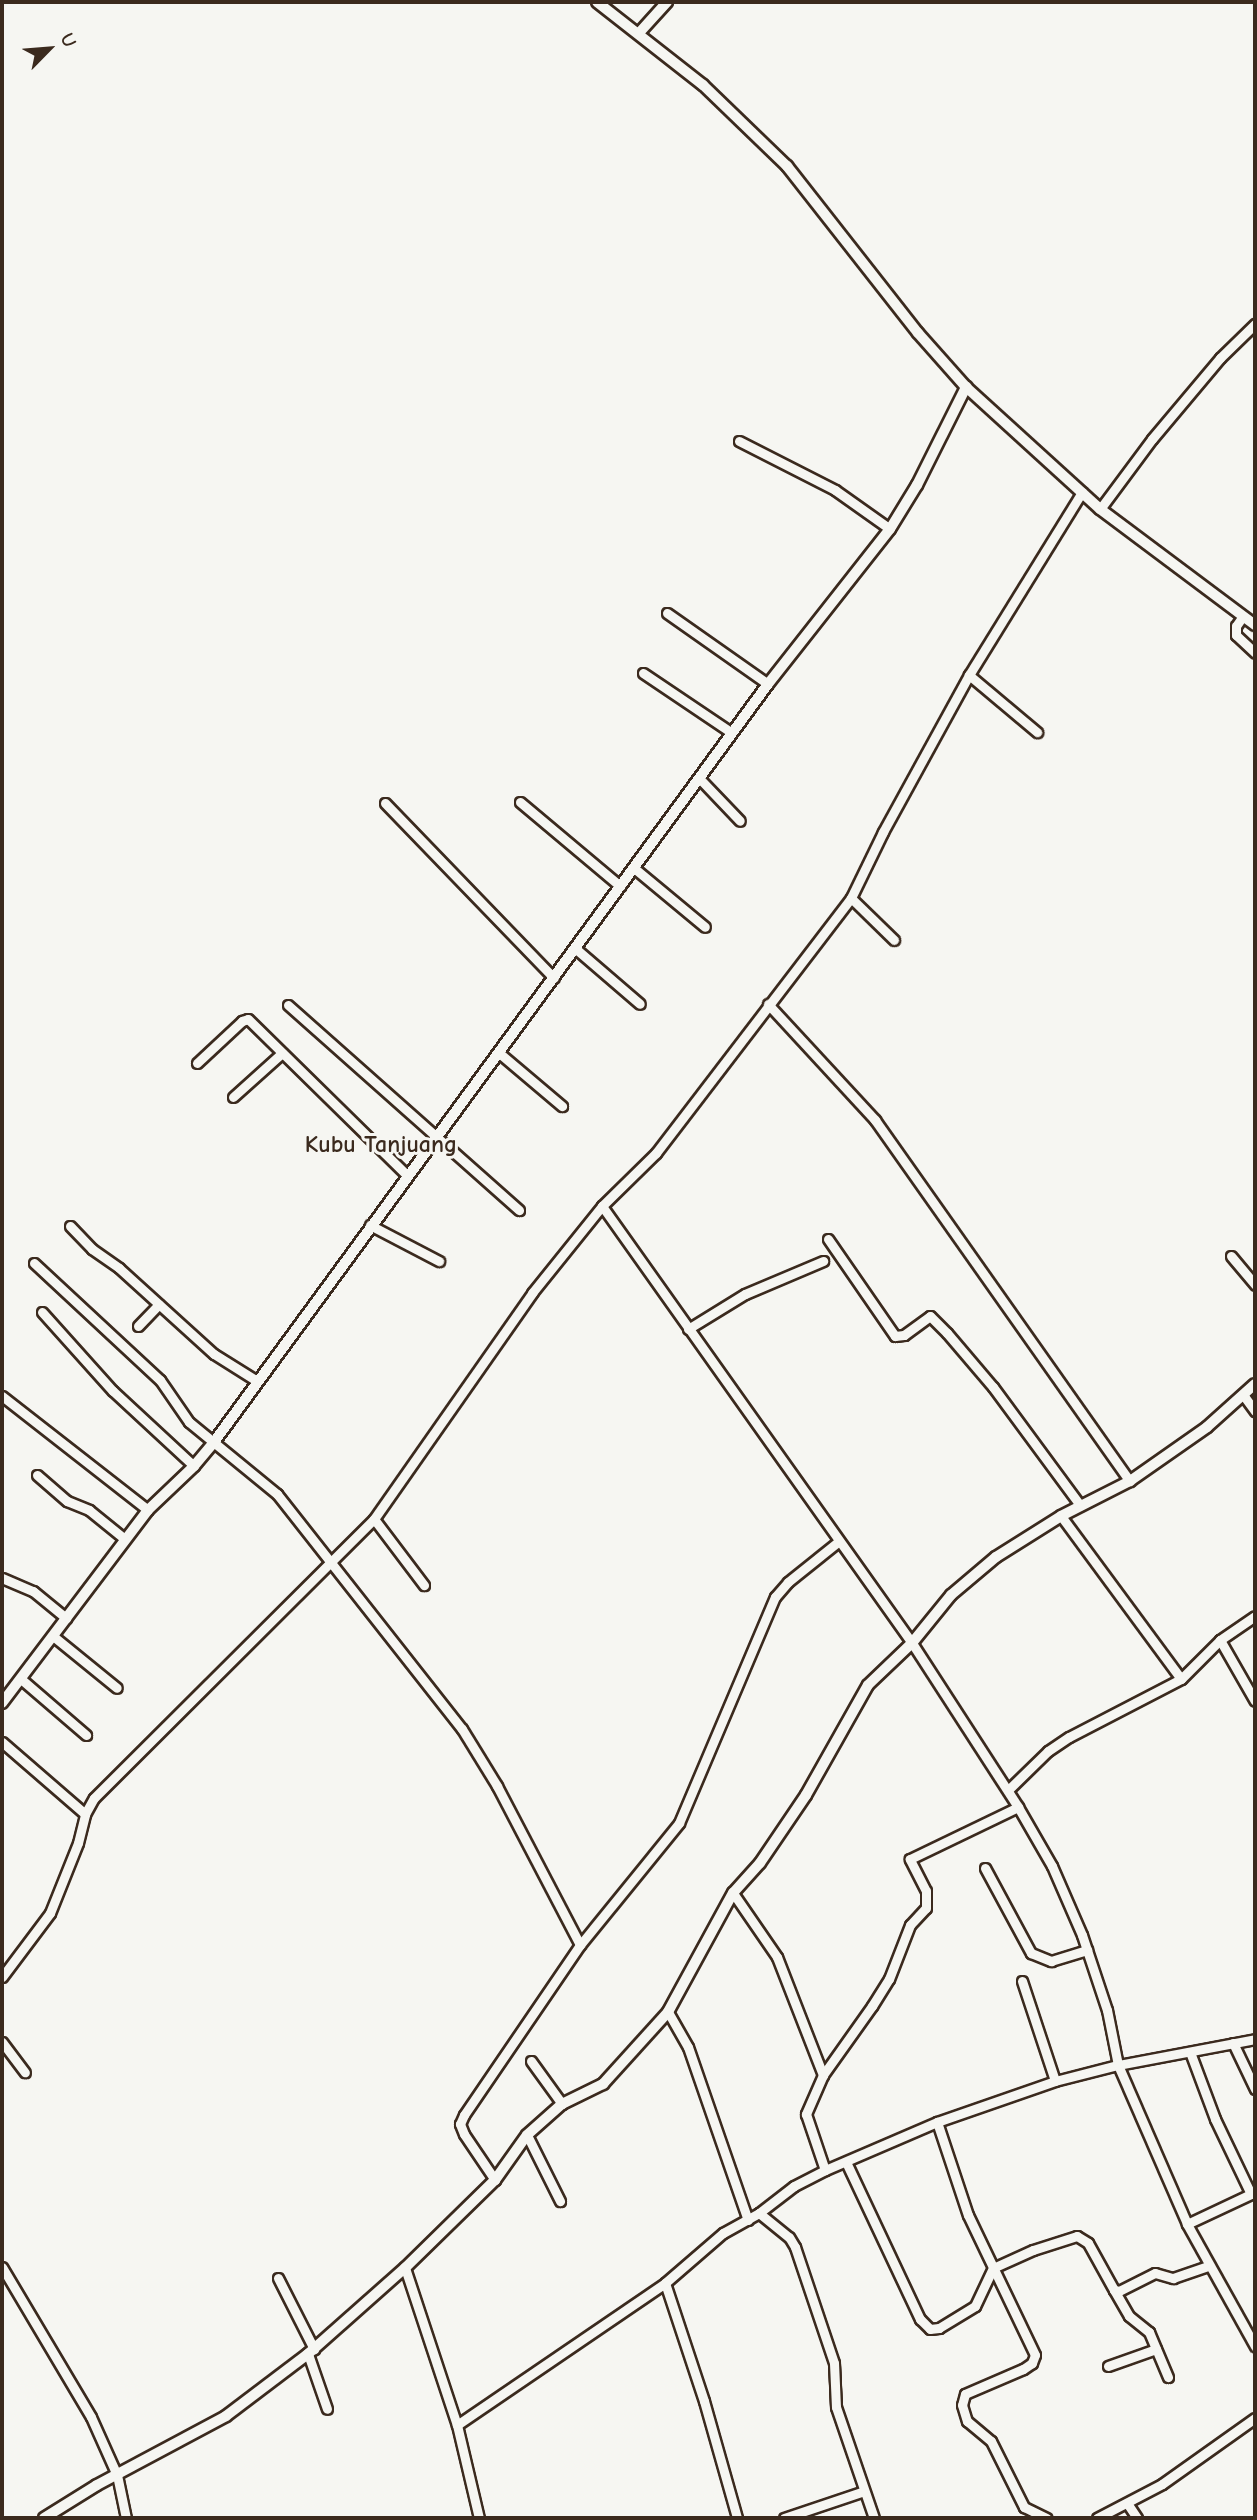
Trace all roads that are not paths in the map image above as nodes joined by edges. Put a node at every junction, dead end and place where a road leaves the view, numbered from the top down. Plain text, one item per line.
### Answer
1 (597, 2) edge
2 (667, 2) edge
3 (639, 33) junction
4 (1255, 324) edge
5 (966, 387) junction
6 (739, 441) dead end
7 (1082, 492) junction
8 (1100, 509) junction
9 (890, 528) junction
10 (667, 613) dead end
11 (1243, 616) junction
12 (1255, 625) edge
13 (1255, 653) edge
14 (643, 673) dead end
15 (969, 674) junction
16 (768, 684) junction
17 (1037, 732) dead end
18 (732, 733) junction
19 (699, 778) junction
20 (520, 802) dead end
21 (385, 803) dead end
22 (740, 821) dead end
23 (634, 868) junction
24 (620, 886) junction
25 (851, 898) junction
26 (705, 927) dead end
27 (894, 940) dead end
28 (576, 949) junction
29 (554, 978) junction
30 (640, 1004) dead end
31 (768, 1004) junction
32 (288, 1005) dead end
33 (498, 1052) junction
34 (282, 1053) junction
35 (197, 1063) dead end
36 (233, 1097) dead end
37 (562, 1106) dead end
38 (436, 1136) junction
39 (407, 1175) junction
40 (601, 1206) junction
41 (519, 1210) dead end
42 (370, 1225) junction
43 (70, 1226) dead end
44 (828, 1238) dead end
45 (1231, 1256) dead end
46 (439, 1261) dead end
47 (823, 1261) dead end
48 (34, 1263) dead end
49 (1255, 1285) edge
50 (159, 1304) junction
51 (42, 1312) dead end
52 (138, 1326) dead end
53 (688, 1329) junction
54 (257, 1381) junction
55 (1255, 1384) edge
56 (2, 1396) edge
57 (1244, 1396) junction
58 (1255, 1411) edge
59 (214, 1442) junction
60 (194, 1466) junction
61 (37, 1475) dead end
62 (1130, 1480) junction
63 (1080, 1505) junction
64 (148, 1510) junction
65 (1060, 1516) junction
66 (374, 1520) junction
67 (125, 1539) junction
68 (839, 1541) junction
69 (331, 1564) junction
70 (2, 1578) edge
71 (424, 1585) dead end
72 (1255, 1616) edge
73 (66, 1618) junction
74 (53, 1636) junction
75 (1220, 1640) junction
76 (912, 1643) junction
77 (21, 1678) junction
78 (1181, 1679) junction
79 (117, 1688) dead end
80 (1255, 1702) edge
81 (2, 1703) edge
82 (86, 1735) dead end
83 (2, 1742) edge
84 (1008, 1790) junction
85 (1018, 1807) junction
86 (85, 1814) junction
87 (985, 1868) dead end
88 (733, 1893) junction
89 (580, 1945) junction
90 (1087, 1951) junction
91 (2, 1977) edge
92 (1022, 1981) dead end
93 (668, 2012) junction
94 (1255, 2039) edge
95 (2, 2042) edge
96 (1233, 2043) junction
97 (1190, 2052) junction
98 (531, 2061) dead end
99 (1118, 2065) junction
100 (25, 2072) dead end
101 (823, 2075) junction
102 (1055, 2081) junction
103 (1255, 2089) edge
104 (562, 2104) junction
105 (937, 2122) junction
106 (527, 2135) junction
107 (846, 2162) junction
108 (825, 2170) junction
109 (495, 2180) junction
110 (1253, 2193) edge
111 (560, 2201) dead end
112 (759, 2213) junction
113 (748, 2220) junction
114 (1187, 2224) junction
115 (1209, 2266) junction
116 (2, 2267) edge
117 (993, 2268) junction
118 (405, 2269) junction
119 (278, 2278) dead end
120 (665, 2283) junction
121 (1114, 2290) junction
122 (1255, 2346) edge
123 (1156, 2349) junction
124 (311, 2352) junction
125 (1108, 2366) dead end
126 (1168, 2376) dead end
127 (327, 2409) dead end
128 (1255, 2418) edge
129 (457, 2425) junction
130 (117, 2475) junction
131 (864, 2491) junction
132 (1127, 2503) junction
133 (44, 2518) edge
134 (126, 2518) edge
135 (479, 2518) edge
136 (737, 2518) edge
137 (784, 2518) edge
138 (874, 2518) edge
139 (1047, 2518) edge
140 (1097, 2518) edge
141 (1137, 2518) edge

1 - 3 street
2 - 3 street
3 - 5 street
4 - 8 street
5 - 7 street
5 - 9 street
6 - 9 street
7 - 8 street
7 - 15 street
8 - 11 street
9 - 16 street
10 - 16 street
11 - 12 street
11 - 13 street
14 - 18 street
15 - 17 street
15 - 25 street
16 - 18 street
18 - 19 street
19 - 22 street
19 - 23 street
20 - 24 street
21 - 29 street
23 - 24 street
23 - 26 street
24 - 28 street
25 - 27 street
25 - 31 street
28 - 29 street
28 - 30 street
29 - 33 street
31 - 40 street
31 - 62 street
32 - 38 street
33 - 37 street
33 - 38 street
34 - 35 street
34 - 36 street
34 - 39 street
38 - 39 street
38 - 41 street
39 - 42 street
40 - 53 street
40 - 66 street
42 - 46 street
42 - 54 street
43 - 50 street
44 - 63 street
45 - 49 street
47 - 53 street
48 - 59 street
50 - 52 street
50 - 54 street
51 - 60 street
53 - 68 street
54 - 59 street
55 - 57 street
56 - 64 street
57 - 58 street
57 - 62 street
59 - 60 street
59 - 69 street
60 - 64 street
61 - 67 street
62 - 63 street
63 - 65 street
64 - 67 street
65 - 76 street
65 - 78 street
66 - 69 street
66 - 71 street
67 - 73 street
68 - 76 street
68 - 89 street
69 - 86 street
69 - 89 street
70 - 73 street
72 - 75 street
73 - 74 street
74 - 77 street
74 - 79 street
75 - 78 street
75 - 80 street
76 - 84 street
76 - 88 street
77 - 81 street
77 - 82 street
78 - 84 street
83 - 86 street
84 - 85 street
85 - 90 street
85 - 101 street
86 - 91 street
87 - 90 street
88 - 93 street
88 - 101 street
89 - 109 street
90 - 99 street
92 - 102 street
93 - 104 street
93 - 113 street
94 - 96 street
95 - 100 street
96 - 97 street
96 - 103 street
97 - 99 street
97 - 110 street
98 - 104 street
99 - 102 street
99 - 114 street
101 - 108 street
102 - 105 street
104 - 106 street
105 - 107 street
105 - 117 street
106 - 109 street
106 - 111 street
107 - 108 street
107 - 117 street
108 - 112 street
109 - 118 street
110 - 114 street
112 - 113 street
112 - 131 street
113 - 120 street
114 - 115 street
115 - 121 street
115 - 122 street
116 - 130 street
117 - 121 street
117 - 139 street
118 - 124 street
118 - 129 street
119 - 124 street
120 - 129 street
120 - 136 street
121 - 123 street
123 - 125 street
123 - 126 street
124 - 127 street
124 - 130 street
128 - 132 street
129 - 135 street
130 - 133 street
130 - 134 street
131 - 137 street
131 - 138 street
132 - 140 street
132 - 141 street

